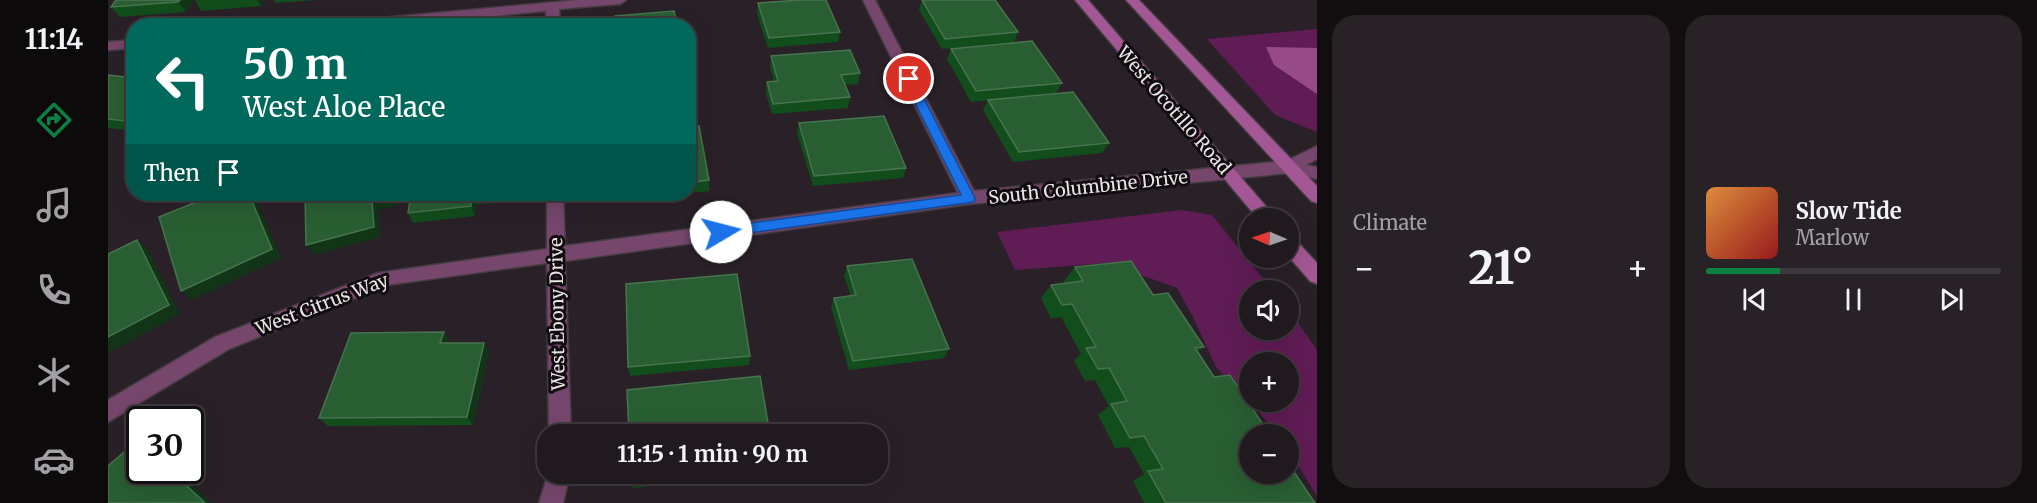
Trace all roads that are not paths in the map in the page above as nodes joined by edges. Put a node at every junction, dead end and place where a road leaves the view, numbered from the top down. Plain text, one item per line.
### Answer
1 (620, 0) edge
2 (869, 0) edge
3 (1081, 0) edge
4 (1132, 0) edge
5 (553, 6) junction
6 (423, 18) edge
7 (553, 18) edge
8 (126, 45) edge
9 (108, 46) edge
10 (1317, 152) edge
11 (1289, 167) junction
12 (1229, 173) junction
13 (1317, 173) edge
14 (1317, 197) edge
15 (969, 198) junction
16 (555, 201) edge
17 (1259, 208) edge
18 (556, 254) junction
19 (1299, 256) edge
20 (1317, 276) edge
21 (108, 412) edge
22 (560, 424) edge
23 (556, 484) edge
24 (551, 503) edge

1 - 5 street
2 - 15 street
3 - 12 main road, West Ocotillo Road
4 - 11 main road
5 - 6 street
5 - 7 street
8 - 9 street
10 - 11 street
11 - 12 street, South Columbine Drive
11 - 13 street
11 - 14 main road
12 - 15 street, South Columbine Drive
12 - 17 main road, West Ocotillo Road
15 - 18 street, South Columbine Drive
16 - 18 street, West Ebony Drive
18 - 21 street, West Citrus Way
18 - 22 street, West Ebony Drive
19 - 20 main road
23 - 24 street

